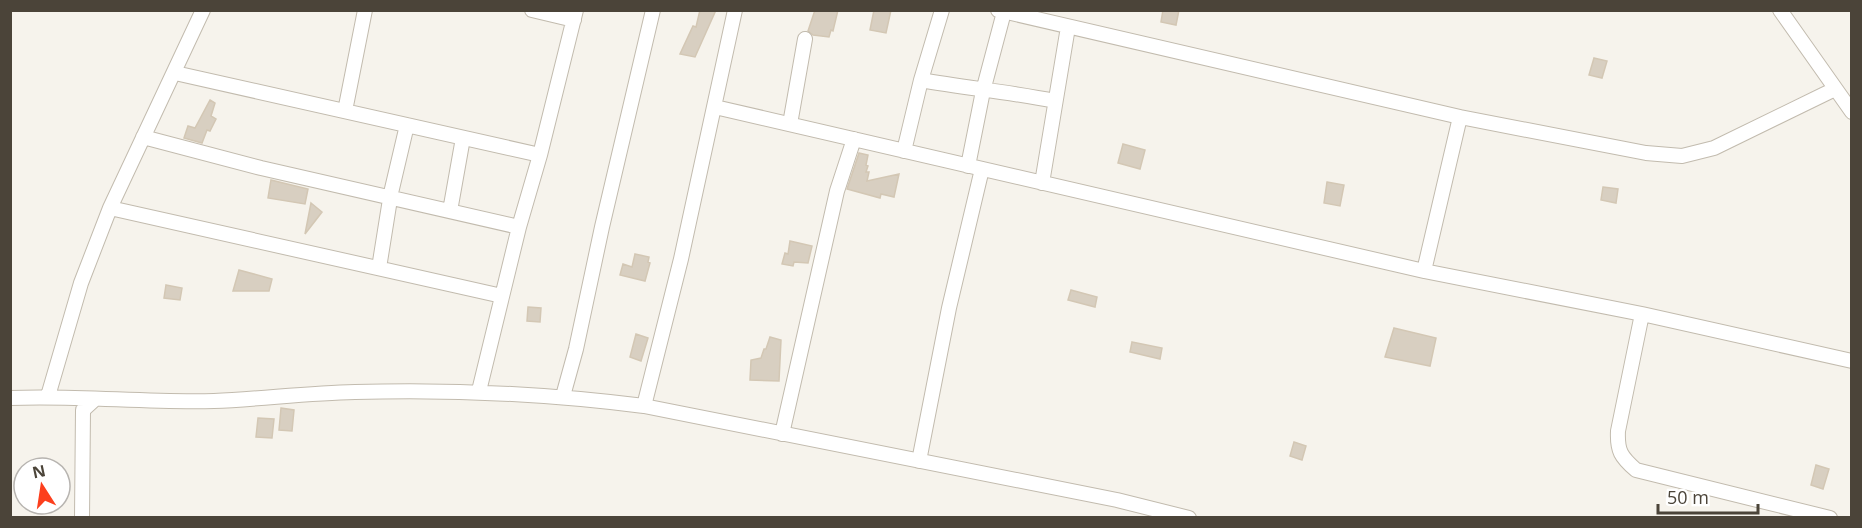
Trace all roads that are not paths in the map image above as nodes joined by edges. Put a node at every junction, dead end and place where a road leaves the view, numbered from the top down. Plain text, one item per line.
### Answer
1 (203, 10) edge
2 (365, 10) edge
3 (532, 10) edge
4 (653, 10) edge
5 (735, 10) edge
6 (942, 10) edge
7 (1780, 10) edge
8 (1001, 11) edge
9 (575, 15) edge
10 (1068, 27) junction
11 (805, 39) dead end
12 (175, 73) junction
13 (921, 80) junction
14 (1836, 89) junction
15 (983, 91) junction
16 (1054, 101) junction
17 (715, 107) junction
18 (345, 111) junction
19 (1851, 112) edge
20 (1460, 117) junction
21 (790, 124) junction
22 (406, 125) junction
23 (142, 137) junction
24 (463, 138) junction
25 (854, 139) junction
26 (904, 151) junction
27 (540, 155) junction
28 (975, 167) junction
29 (1042, 183) junction
30 (391, 197) junction
31 (110, 208) junction
32 (450, 211) junction
33 (519, 227) junction
34 (379, 268) junction
35 (1424, 271) junction
36 (502, 296) junction
37 (1642, 314) junction
38 (1851, 361) edge
39 (479, 391) junction
40 (48, 396) junction
41 (563, 396) junction
42 (10, 398) edge
43 (95, 399) junction
44 (644, 406) junction
45 (782, 434) junction
46 (919, 461) junction
47 (82, 518) edge
48 (1189, 518) edge
49 (1830, 518) edge

1 - 12 street
2 - 18 street
3 - 9 street
4 - 41 street
5 - 17 street
6 - 13 street
7 - 14 street
8 - 10 street
8 - 15 street
9 - 27 street
10 - 16 street
10 - 20 street
11 - 21 street
12 - 18 street
12 - 23 street
13 - 15 street
13 - 26 street
14 - 19 street
14 - 20 street
15 - 16 street
15 - 28 street
16 - 29 street
17 - 21 street
17 - 44 street
18 - 22 street
20 - 35 street
21 - 25 street
22 - 24 street
22 - 30 street
23 - 30 street
23 - 31 street
24 - 27 street
24 - 32 street
25 - 26 street
25 - 45 street
26 - 28 street
27 - 33 street
28 - 29 street
28 - 46 street
29 - 35 street
30 - 32 street
30 - 34 street
31 - 34 street
31 - 40 street
32 - 33 street
33 - 36 street
34 - 36 street
35 - 37 street
36 - 39 street
37 - 38 street
37 - 49 street
39 - 41 street
39 - 43 street
40 - 42 street
40 - 43 street
41 - 44 street
43 - 47 street
44 - 45 street
45 - 46 street
46 - 48 street

